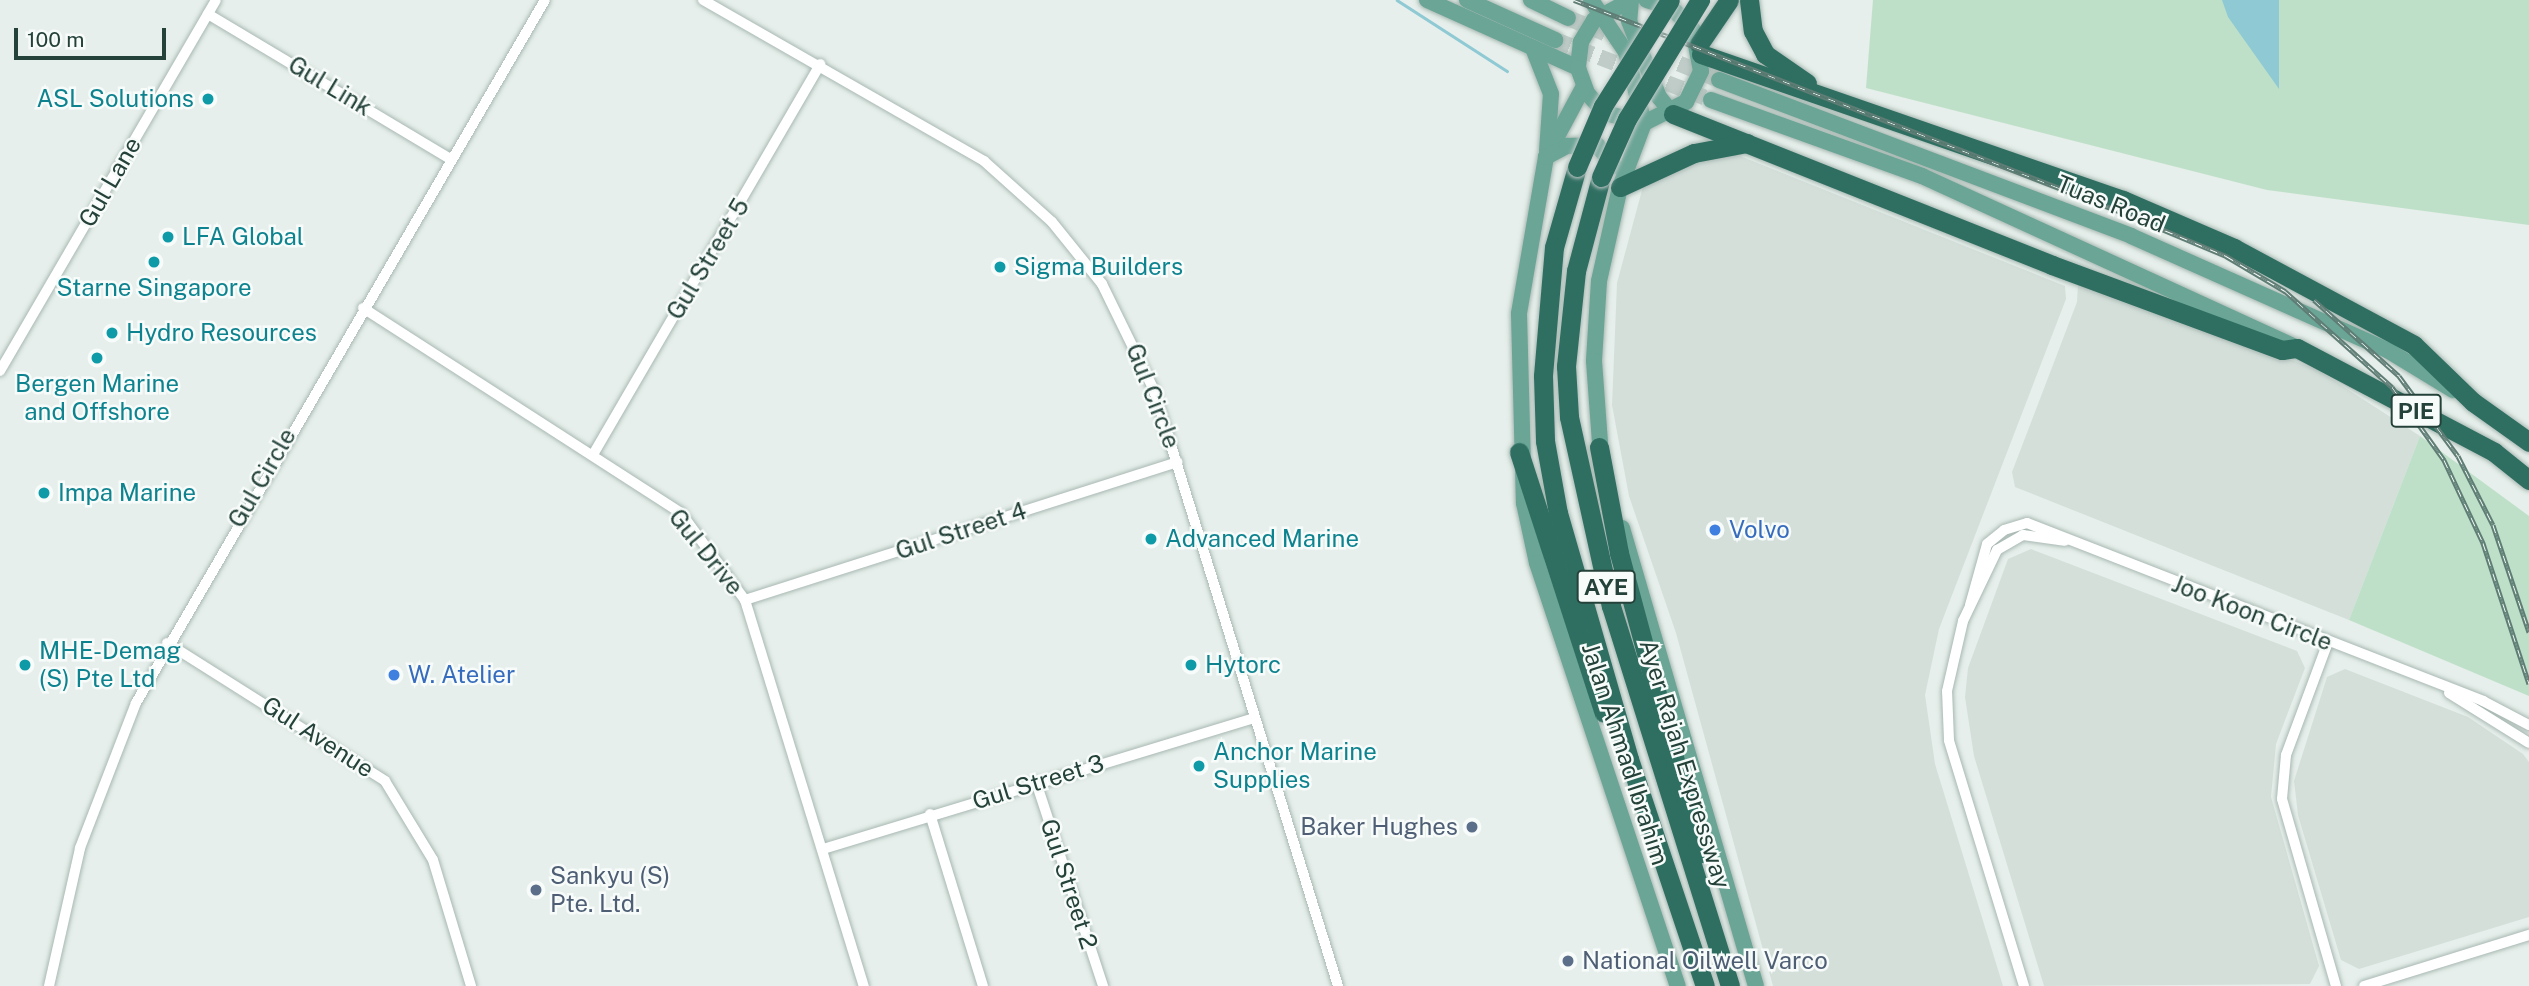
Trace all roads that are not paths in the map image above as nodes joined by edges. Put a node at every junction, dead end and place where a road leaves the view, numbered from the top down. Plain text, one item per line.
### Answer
1 (216, 0) edge
2 (545, 0) edge
3 (703, 0) edge
4 (1427, 0) edge
5 (1467, 0) edge
6 (1531, 0) edge
7 (1631, 0) edge
8 (1647, 0) edge
9 (1670, 0) edge
10 (1700, 0) edge
11 (1729, 0) edge
12 (1749, 0) edge
13 (1597, 6) edge
14 (208, 14) junction
15 (1568, 18) tunnel mouth
16 (1555, 40) tunnel mouth
17 (1533, 48) junction
18 (1700, 49) junction
19 (820, 64) junction
20 (1578, 68) junction
21 (1718, 80) tunnel mouth
22 (1584, 86) junction
23 (1818, 93) junction
24 (1711, 100) tunnel mouth
25 (1673, 114) junction
26 (1644, 123) junction
27 (1755, 143) junction
28 (1546, 157) junction
29 (452, 160) junction
30 (1620, 187) junction
31 (363, 309) junction
32 (2297, 348) junction
33 (2, 365) edge
34 (2473, 402) junction
35 (2529, 442) edge
36 (1599, 447) junction
37 (1519, 452) junction
38 (594, 453) junction
39 (1178, 462) junction
40 (2529, 481) edge
41 (745, 600) junction
42 (2328, 642) junction
43 (167, 643) junction
44 (2438, 685) junction
45 (1254, 718) junction
46 (2529, 725) edge
47 (2529, 743) edge
48 (1629, 759) junction
49 (1036, 782) junction
50 (930, 814) junction
51 (823, 849) junction
52 (2529, 935) edge
53 (49, 986) edge
54 (471, 986) edge
55 (864, 986) edge
56 (983, 986) edge
57 (1102, 986) edge
58 (1338, 986) edge
59 (1678, 986) edge
60 (1705, 986) edge
61 (1731, 986) edge
62 (1756, 986) edge
63 (2024, 986) edge
64 (2336, 986) edge
65 (2364, 986) edge

1 - 14 street, Gul Lane
2 - 29 street, Gul Circle
3 - 19 street, Gul Circle
4 - 17 main road
5 - 16 main road
6 - 15 main road
7 - 13 main road
7 - 25 main road
8 - 18 main road
9 - 48 highway, Ayer Rajah Expressway / AYE, bridge
10 - 61 highway, Ayer Rajah Expressway / AYE, bridge
11 - 18 highway
12 - 23 highway
13 - 20 main road
13 - 26 main road
14 - 29 street, Gul Link
14 - 33 street, Gul Lane
17 - 20 main road
17 - 28 main road
18 - 23 highway
18 - 25 main road
19 - 38 street, Gul Street 5
19 - 39 street, Gul Circle
20 - 22 main road
21 - 34 main road, Tuas Road
22 - 26 main road
22 - 28 main road, Jalan Ahmad Ibrahim
23 - 34 highway
24 - 32 main road, Tuas Road
25 - 26 main road
25 - 27 highway
26 - 30 main road
27 - 30 highway
27 - 32 highway
28 - 30 main road
28 - 37 main road, Jalan Ahmad Ibrahim
29 - 31 street, Gul Circle
30 - 36 main road
31 - 38 street, Gul Drive
31 - 43 street, Gul Circle
32 - 40 highway, PIE
34 - 35 highway, PIE
36 - 61 highway
36 - 62 main road
37 - 48 highway
37 - 59 main road, Jalan Ahmad Ibrahim
38 - 41 street, Gul Drive
39 - 41 street, Gul Street 4
39 - 45 street, Gul Circle
41 - 51 street, Gul Drive
42 - 44 street, Joo Koon Circle
42 - 63 street, Joo Koon Circle
42 - 64 street
43 - 53 street, Gul Circle
43 - 54 street, Gul Avenue
44 - 46 street, Joo Koon Circle
44 - 47 street, Joo Koon Circle
45 - 49 street, Gul Street 3
45 - 58 street, Gul Circle
48 - 60 highway, Ayer Rajah Expressway / AYE
49 - 50 street, Gul Street 3
49 - 57 street, Gul Street 2
50 - 51 street, Gul Street 3
50 - 56 street
51 - 55 street, Gul Drive
52 - 65 street

